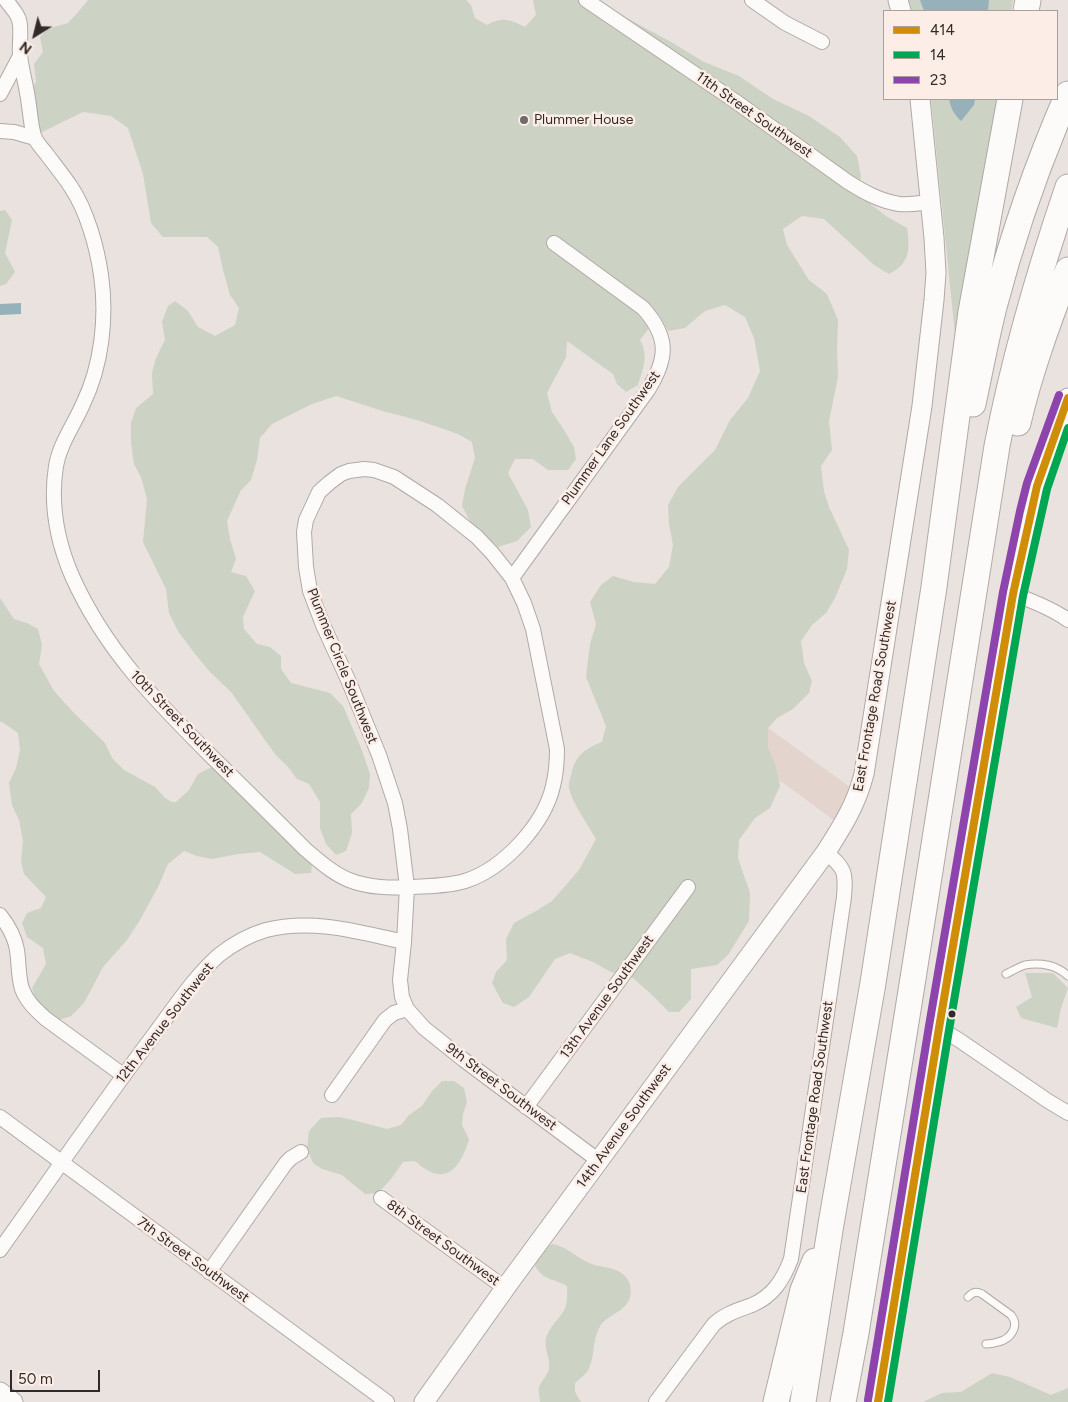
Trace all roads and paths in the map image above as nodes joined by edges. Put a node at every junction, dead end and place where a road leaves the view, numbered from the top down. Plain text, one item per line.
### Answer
1 (6, 0) edge
2 (586, 0) edge
3 (752, 0) edge
4 (822, 42) dead end
5 (20, 56) junction
6 (0, 94) edge
7 (1068, 94) edge
8 (920, 100) edge
9 (1010, 100) edge
10 (0, 131) edge
11 (35, 138) junction
12 (1068, 187) edge
13 (931, 202) junction
14 (554, 243) dead end
15 (1068, 270) edge
16 (1067, 408) edge
17 (980, 552) junction
18 (512, 578) junction
19 (934, 587) junction
20 (1013, 594) junction
21 (1068, 620) edge
22 (826, 852) junction
23 (407, 887) junction
24 (688, 887) dead end
25 (0, 915) edge
26 (404, 942) junction
27 (1006, 974) dead end
28 (1068, 976) edge
29 (407, 1009) junction
30 (938, 1028) junction
31 (124, 1076) junction
32 (332, 1095) dead end
33 (526, 1108) junction
34 (1068, 1113) edge
35 (0, 1117) edge
36 (301, 1152) dead end
37 (599, 1161) junction
38 (62, 1163) junction
39 (381, 1198) dead end
40 (831, 1224) junction
41 (0, 1250) edge
42 (209, 1272) junction
43 (505, 1288) junction
44 (968, 1297) dead end
45 (856, 1333) junction
46 (986, 1344) dead end
47 (0, 1392) edge
48 (14, 1402) edge
49 (387, 1402) edge
50 (424, 1402) edge
51 (656, 1402) edge
52 (776, 1402) edge
53 (803, 1402) edge
54 (843, 1402) edge
55 (850, 1402) edge
56 (878, 1402) edge

1 - 5 street, 10th Street Southwest
2 - 13 street, 11th Street Southwest
3 - 4 street
5 - 6 street
5 - 11 street, 10th Street Southwest
7 - 19 highway
8 - 13 street, East Frontage Road Southwest
9 - 19 highway
10 - 11 street
11 - 23 street, 10th Street Southwest
12 - 17 highway
13 - 22 street, East Frontage Road Southwest
14 - 18 street, Plummer Lane Southwest
15 - 17 highway
16 - 20 street
17 - 45 highway
18 - 23 street, Plummer Circle Southwest
18 - 23 street, Plummer Circle Southwest
19 - 40 highway
20 - 21 street
20 - 30 street
22 - 37 street, 14th Avenue Southwest
22 - 51 street, East Frontage Road Southwest
23 - 26 street, Plummer Circle Southwest
24 - 33 street, 13th Avenue Southwest
25 - 31 street
26 - 29 street, Plummer Circle Southwest
26 - 31 street, 12th Avenue Southwest
27 - 28 lane
29 - 32 street
29 - 33 street, 9th Street Southwest
30 - 34 street
30 - 56 street
31 - 38 street, 12th Avenue Southwest
33 - 37 street, 9th Street Southwest
35 - 38 street, 7th Street Southwest
36 - 42 street
37 - 43 street, 14th Avenue Southwest
38 - 41 street, 12th Avenue Southwest
38 - 42 street, 7th Street Southwest
39 - 43 street, 8th Street Southwest
40 - 52 highway
40 - 53 highway
42 - 49 street, 7th Street Southwest
43 - 50 street, 14th Avenue Southwest
44 - 46 lane
45 - 54 highway
45 - 55 highway
47 - 48 street

